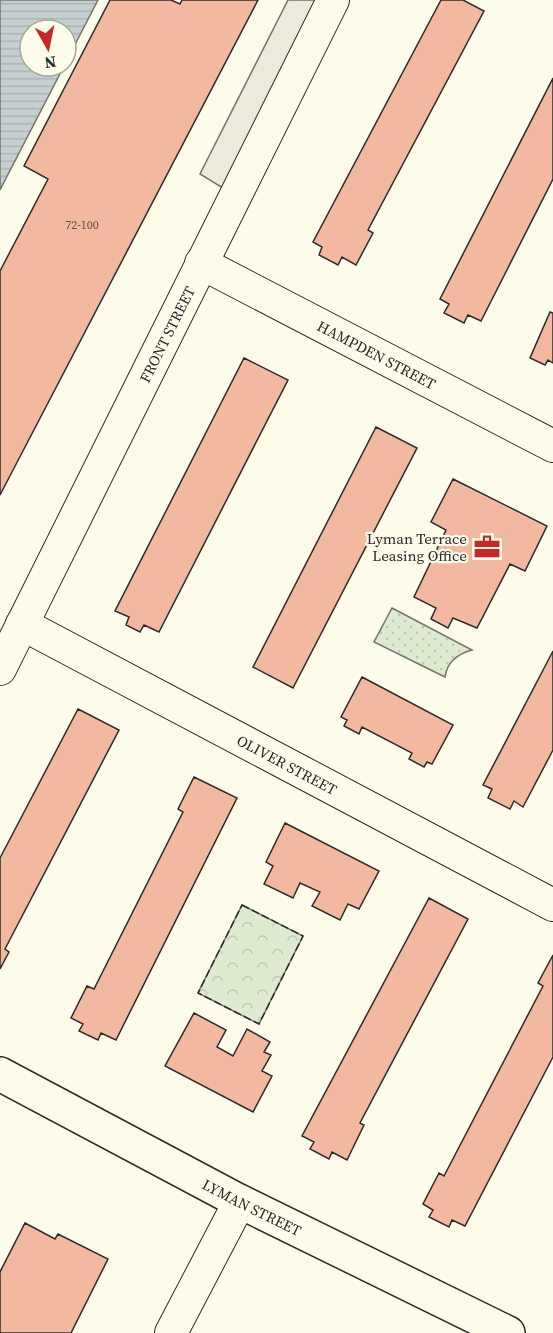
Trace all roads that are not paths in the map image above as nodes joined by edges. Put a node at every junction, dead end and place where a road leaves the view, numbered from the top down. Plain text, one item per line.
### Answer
1 (333, 0) edge
2 (201, 263) junction
3 (553, 446) edge
4 (22, 624) junction
5 (0, 669) edge
6 (553, 905) edge
7 (0, 1074) edge
8 (240, 1201) junction
9 (171, 1333) edge
10 (508, 1333) edge

1 - 2 street, FRONT STREET
2 - 3 street, HAMPDEN STREET
2 - 4 street, FRONT STREET
4 - 5 street, FRONT STREET
4 - 6 street, OLIVER STREET
7 - 8 main road, LYMAN STREET
8 - 9 street
8 - 10 main road, LYMAN STREET

